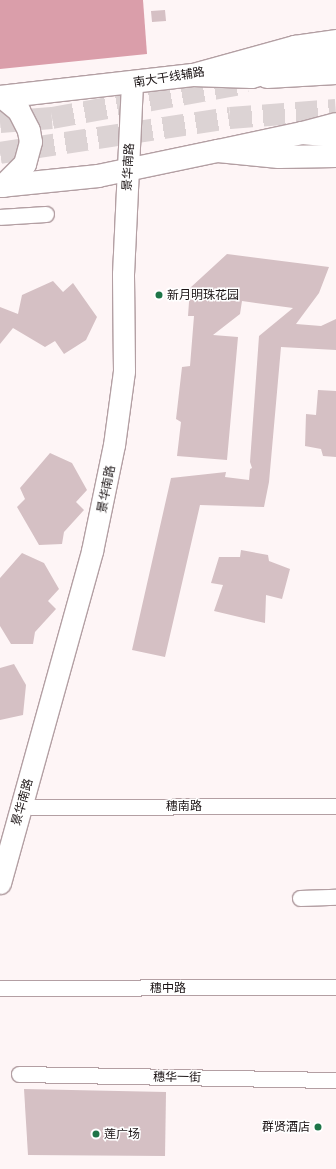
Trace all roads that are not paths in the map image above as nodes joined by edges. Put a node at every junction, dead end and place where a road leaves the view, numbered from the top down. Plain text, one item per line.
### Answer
1 (336, 41) edge
2 (336, 59) edge
3 (336, 73) edge
4 (194, 75) junction
5 (252, 77) junction
6 (132, 83) junction
7 (1, 97) edge
8 (336, 124) edge
9 (302, 133) junction
10 (336, 136) edge
11 (218, 151) junction
12 (336, 156) edge
13 (128, 171) junction
14 (2, 186) edge
15 (46, 214) dead end
16 (0, 218) edge
17 (336, 806) edge
18 (31, 807) dead end
19 (0, 883) edge
20 (336, 897) edge
21 (300, 898) dead end
22 (336, 987) edge
23 (0, 988) edge
24 (19, 1074) dead end
25 (336, 1080) edge

1 - 4 main road, 南大干线辅路
2 - 5 main road
3 - 5 main road
4 - 5 main road
4 - 6 main road, 南大干线辅路
6 - 7 main road, 南大干线辅路
6 - 13 main road, 景华南路
7 - 14 main road
8 - 9 main road
9 - 10 main road
9 - 11 main road
11 - 12 main road
11 - 13 main road
13 - 14 main road
13 - 19 main road, 景华南路
15 - 16 street
17 - 18 street, 穗南路
20 - 21 street
22 - 23 street, 穗中路
24 - 25 street, 穗华一街

